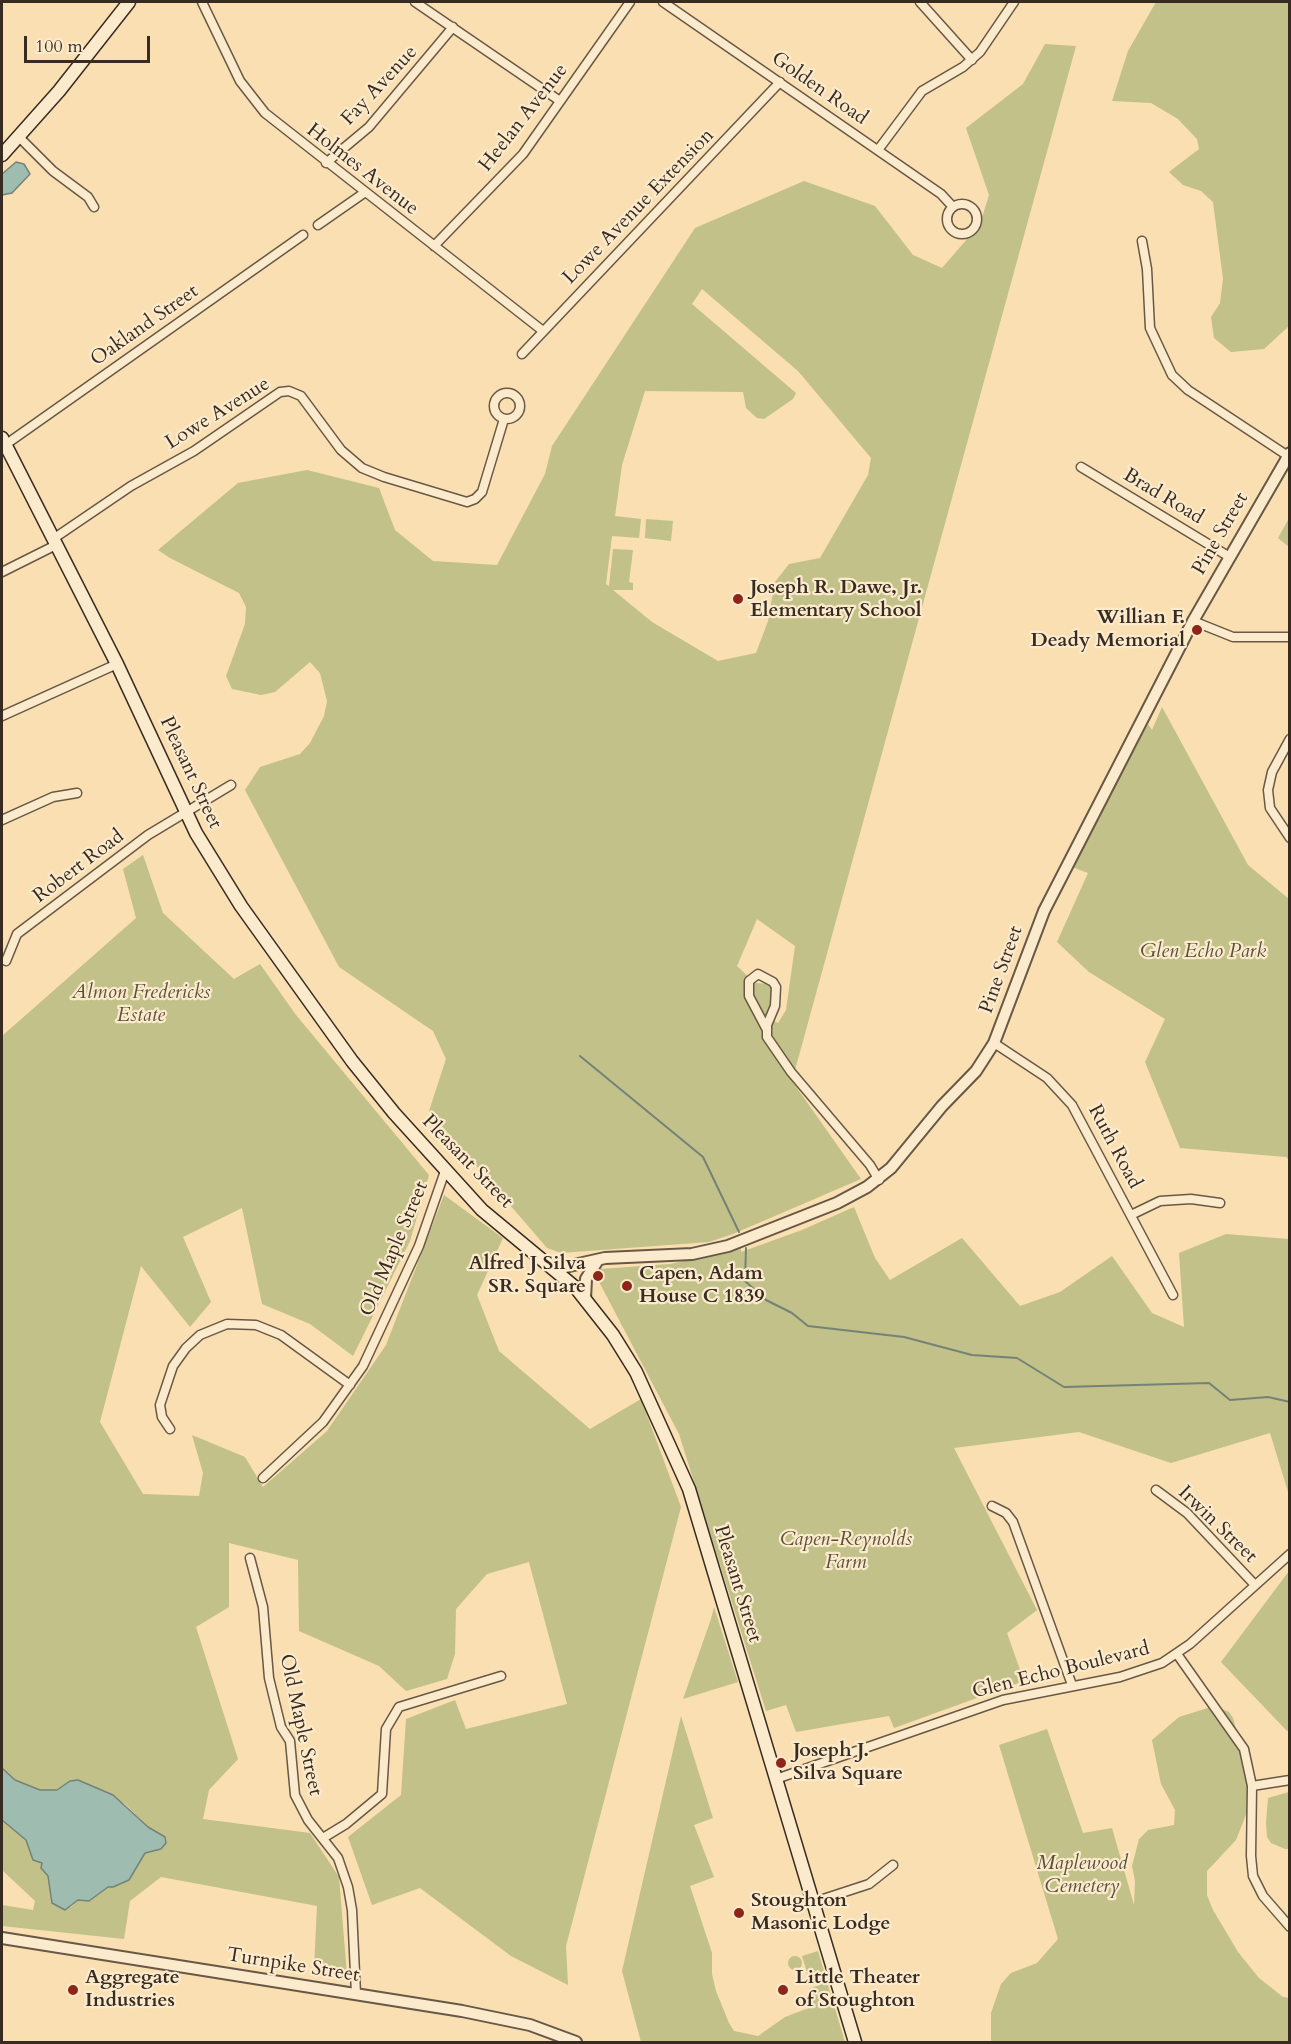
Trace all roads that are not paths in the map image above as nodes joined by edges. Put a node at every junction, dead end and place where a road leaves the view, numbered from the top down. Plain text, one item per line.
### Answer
1 (129, 2) edge
2 (202, 2) edge
3 (415, 2) edge
4 (630, 2) edge
5 (663, 2) edge
6 (920, 2) edge
7 (1014, 2) edge
8 (453, 27) junction
9 (972, 60) junction
10 (780, 82) junction
11 (560, 101) junction
12 (18, 137) junction
13 (878, 150) junction
14 (2, 155) edge
15 (326, 163) junction
16 (364, 193) junction
17 (94, 207) dead end
18 (953, 207) dead end
19 (318, 225) dead end
20 (303, 235) dead end
21 (1142, 241) dead end
22 (434, 246) junction
23 (543, 331) junction
24 (522, 354) dead end
25 (504, 419) dead end
26 (3, 441) edge
27 (1289, 454) edge
28 (1081, 467) dead end
29 (55, 542) junction
30 (1228, 556) junction
31 (2, 572) edge
32 (1193, 621) junction
33 (1290, 637) edge
34 (117, 664) junction
35 (2, 716) edge
36 (1290, 739) edge
37 (231, 785) dead end
38 (77, 793) dead end
39 (186, 812) junction
40 (2, 820) edge
41 (1290, 838) edge
42 (6, 961) dead end
43 (767, 1030) junction
44 (994, 1043) junction
45 (445, 1171) junction
46 (879, 1180) junction
47 (1220, 1203) dead end
48 (1131, 1215) junction
49 (598, 1260) junction
50 (556, 1269) junction
51 (1173, 1295) dead end
52 (585, 1299) junction
53 (350, 1385) junction
54 (170, 1429) dead end
55 (263, 1478) dead end
56 (1156, 1490) dead end
57 (992, 1506) dead end
58 (1290, 1554) edge
59 (250, 1558) dead end
60 (1255, 1585) junction
61 (1177, 1654) junction
62 (501, 1676) dead end
63 (1072, 1685) junction
64 (776, 1779) junction
65 (1290, 1780) edge
66 (1252, 1786) junction
67 (323, 1838) junction
68 (893, 1865) dead end
69 (814, 1902) junction
70 (1290, 1927) edge
71 (2, 1938) edge
72 (356, 1994) junction
73 (576, 2043) edge
74 (855, 2043) edge

1 - 12 main road
2 - 15 street, Holmes Avenue
3 - 8 street
4 - 11 street, Heelan Avenue
5 - 10 street, Golden Road
6 - 9 street
7 - 9 street
8 - 11 street
8 - 15 street, Fay Avenue
9 - 13 street
10 - 13 street, Golden Road
10 - 23 street, Lowe Avenue Extension
11 - 22 street, Heelan Avenue
12 - 14 main road
12 - 17 street
13 - 18 street, Golden Road
15 - 16 street, Holmes Avenue
16 - 19 street
16 - 22 street, Holmes Avenue
20 - 26 street, Oakland Street
21 - 27 street
22 - 23 street, Holmes Avenue
23 - 24 street, Lowe Avenue Extension
25 - 29 street, Lowe Avenue
26 - 29 main road, Pleasant Street
27 - 30 street, Pine Street
28 - 30 street, Brad Road
29 - 31 street
29 - 34 main road, Pleasant Street
30 - 32 street, Pine Street
32 - 33 street
32 - 44 street, Pine Street
34 - 35 street
34 - 39 main road, Pleasant Street
36 - 41 street
37 - 39 street, Robert Road
38 - 40 street
39 - 42 street, Robert Road
39 - 45 main road, Pleasant Street
43 - 43 street
43 - 46 street
44 - 46 street, Pine Street
44 - 48 street, Ruth Road
45 - 50 main road, Pleasant Street
45 - 53 street, Old Maple Street
46 - 49 street, Pine Street
47 - 48 street
48 - 51 street, Ruth Road
49 - 50 street, Pine Street
49 - 52 street
50 - 52 main road, Pleasant Street
52 - 64 main road, Pleasant Street
53 - 54 street
53 - 55 street, Old Maple Street
56 - 60 street, Irwin Street
57 - 63 street
58 - 60 street, Glen Echo Boulevard
59 - 67 street, Old Maple Street
60 - 61 street, Glen Echo Boulevard
61 - 63 street, Glen Echo Boulevard
61 - 66 street
62 - 67 street
63 - 64 street, Glen Echo Boulevard
64 - 69 main road, Pleasant Street
65 - 66 street
66 - 70 street
67 - 72 street, Old Maple Street
68 - 69 street
69 - 74 main road, Pleasant Street
71 - 72 street, Turnpike Street
72 - 73 street, Turnpike Street

